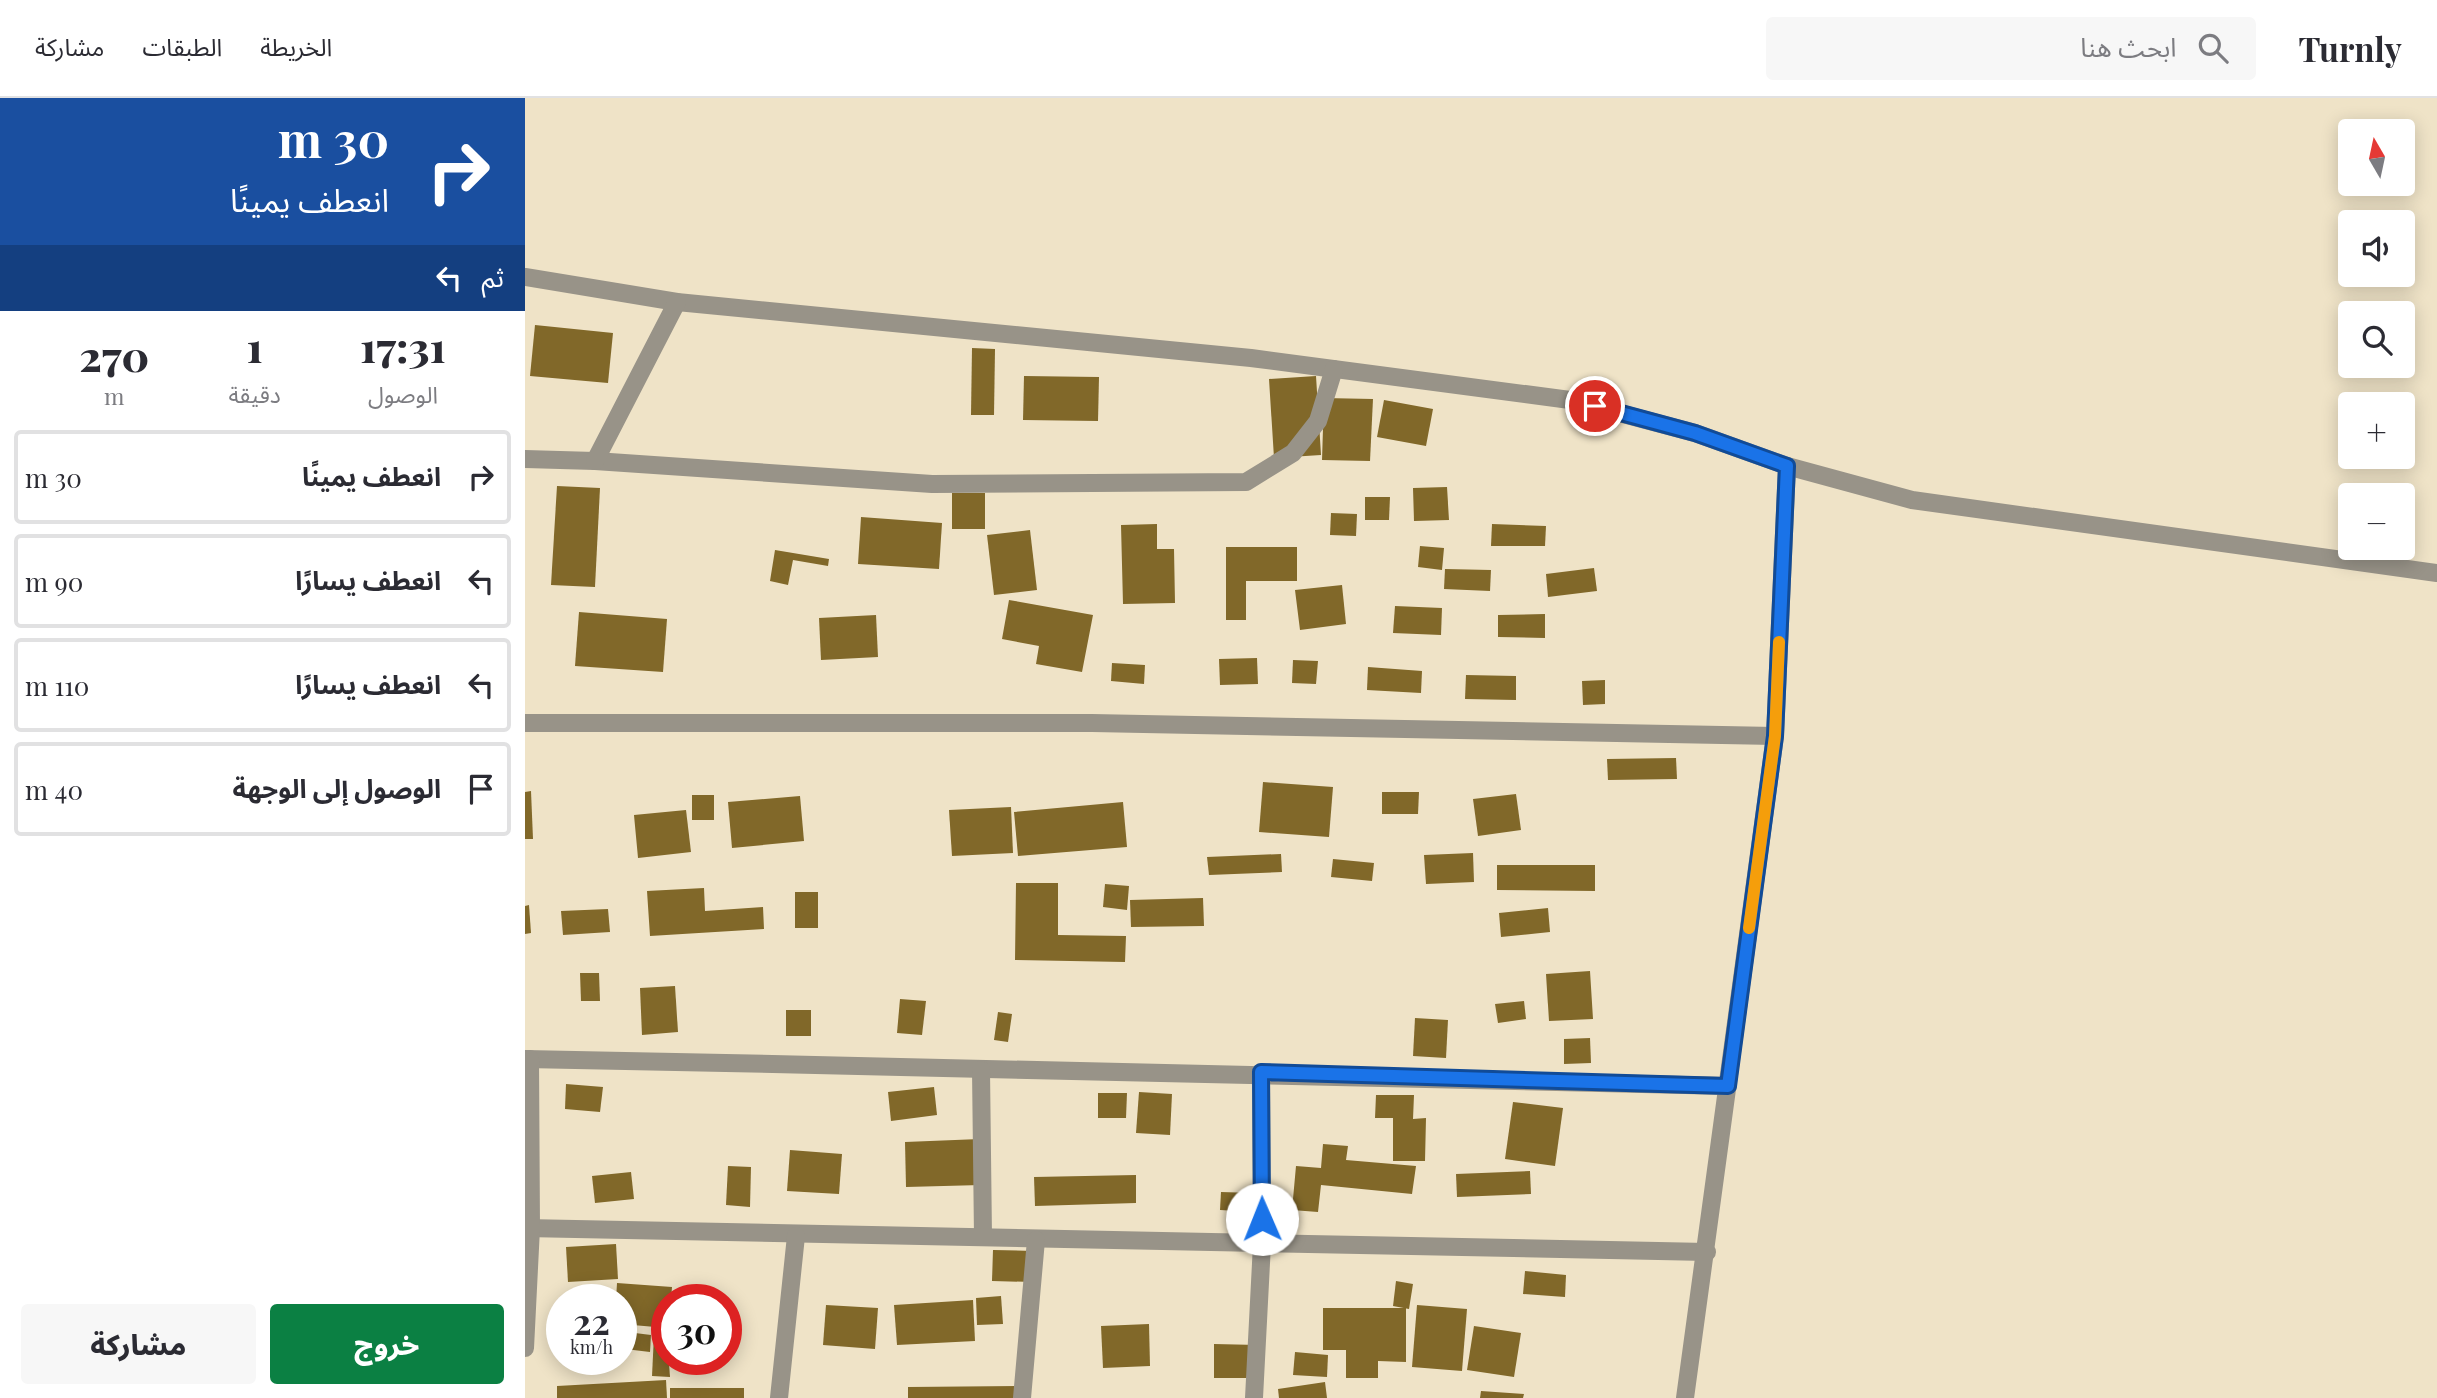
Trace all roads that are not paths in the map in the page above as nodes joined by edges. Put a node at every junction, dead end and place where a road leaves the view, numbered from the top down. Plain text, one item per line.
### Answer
1 (525, 278) edge
2 (677, 302) junction
3 (1334, 369) junction
4 (525, 459) edge
5 (595, 460) junction
6 (1787, 466) junction
7 (2437, 573) edge
8 (525, 723) edge
9 (1775, 736) junction
10 (527, 1059) edge
11 (981, 1070) junction
12 (1261, 1072) junction
13 (1728, 1086) junction
14 (528, 1228) edge
15 (796, 1236) junction
16 (983, 1237) junction
17 (1036, 1240) junction
18 (1262, 1244) junction
19 (1707, 1252) junction
20 (525, 1348) edge
21 (779, 1398) edge
22 (1022, 1398) edge
23 (1254, 1398) edge
24 (1685, 1398) edge

1 - 2 street
2 - 3 street
2 - 5 street
3 - 5 street
3 - 6 street
4 - 5 street
6 - 7 street
6 - 9 street
8 - 9 street
9 - 13 street
10 - 11 street
10 - 14 street
11 - 12 street
11 - 16 street
12 - 13 street
12 - 18 street
13 - 19 street
14 - 15 street
14 - 20 street
15 - 16 street
15 - 21 street
16 - 17 street
17 - 18 street
17 - 22 street
18 - 19 street
18 - 23 street
19 - 24 street

